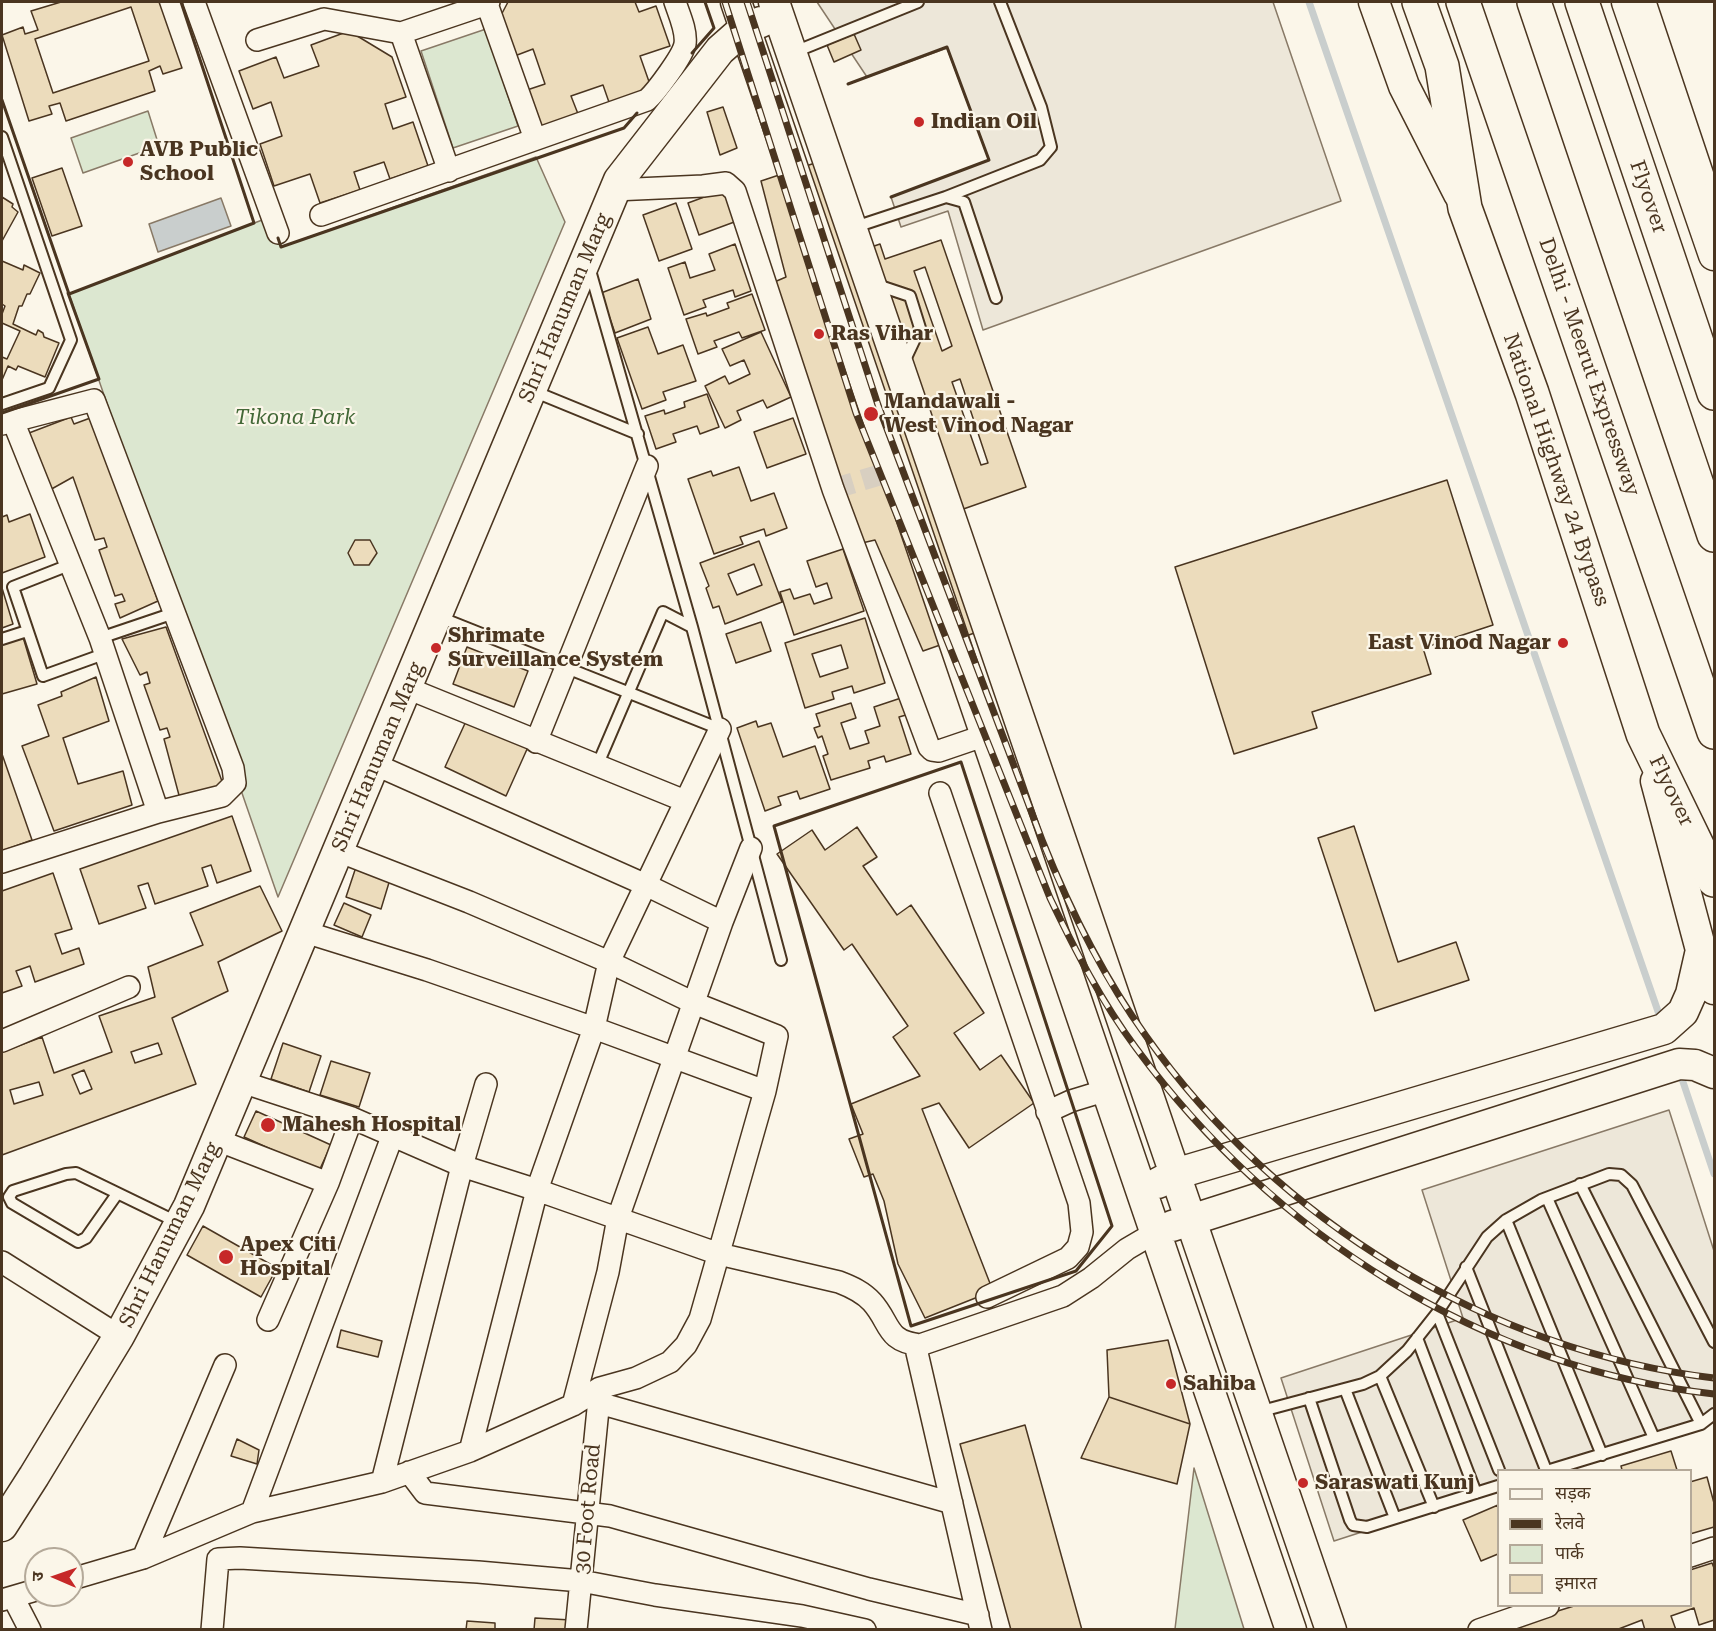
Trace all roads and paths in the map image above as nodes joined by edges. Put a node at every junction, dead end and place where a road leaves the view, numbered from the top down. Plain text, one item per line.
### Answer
1 (194, 2) edge
2 (675, 2) edge
3 (918, 2) edge
4 (1000, 2) edge
5 (1374, 2) edge
6 (1419, 2) edge
7 (1463, 2) edge
8 (1534, 2) edge
9 (1582, 2) edge
10 (1627, 2) edge
11 (1645, 2) edge
12 (488, 3) edge
13 (776, 8) edge
14 (741, 15) edge
15 (401, 33) junction
16 (257, 40) dead end
17 (792, 54) junction
18 (2, 137) edge
19 (535, 139) junction
20 (449, 171) junction
21 (614, 190) junction
22 (946, 196) junction
23 (1465, 208) junction
24 (1714, 208) edge
25 (321, 215) dead end
26 (852, 228) junction
27 (278, 233) dead end
28 (1714, 255) edge
29 (586, 258) junction
30 (996, 298) dead end
31 (896, 359) junction
32 (859, 361) junction
33 (531, 390) junction
34 (1714, 393) edge
35 (5, 416) edge
36 (638, 434) junction
37 (647, 466) junction
38 (1714, 535) edge
39 (69, 565) junction
40 (174, 613) junction
41 (436, 617) junction
42 (692, 627) junction
43 (27, 631) junction
44 (2, 639) edge
45 (102, 646) junction
46 (567, 668) junction
47 (407, 688) junction
48 (629, 692) junction
49 (720, 729) junction
50 (1714, 732) edge
51 (1644, 734) junction
52 (986, 735) junction
53 (536, 742) junction
54 (374, 764) junction
55 (597, 766) junction
56 (940, 793) dead end
57 (685, 801) junction
58 (158, 812) junction
59 (751, 848) junction
60 (338, 851) junction
61 (2, 862) edge
62 (1714, 880) edge
63 (646, 885) junction
64 (722, 922) junction
65 (305, 932) junction
66 (1701, 950) junction
67 (781, 960) dead end
68 (609, 962) junction
69 (129, 987) dead end
70 (1714, 989) edge
71 (694, 1003) junction
72 (594, 1028) junction
73 (2, 1041) edge
74 (674, 1059) junction
75 (1714, 1073) edge
76 (242, 1082) junction
77 (486, 1084) dead end
78 (1107, 1090) junction
79 (765, 1092) junction
80 (1047, 1112) junction
81 (352, 1118) junction
82 (392, 1137) junction
83 (217, 1140) junction
84 (462, 1166) junction
85 (1175, 1174) junction
86 (328, 1183) junction
87 (1580, 1184) junction
88 (537, 1190) junction
89 (1142, 1192) junction
90 (117, 1194) junction
91 (1547, 1198) junction
92 (618, 1218) junction
93 (1190, 1220) junction
94 (1506, 1220) junction
95 (180, 1223) junction
96 (1156, 1232) junction
97 (719, 1254) junction
98 (2, 1262) edge
99 (1466, 1267) junction
100 (987, 1297) dead end
101 (1437, 1313) junction
102 (268, 1320) dead end
103 (119, 1336) junction
104 (1417, 1338) junction
105 (1714, 1342) edge
106 (915, 1344) junction
107 (225, 1365) dead end
108 (1380, 1376) junction
109 (1345, 1389) junction
110 (599, 1396) junction
111 (1309, 1398) junction
112 (573, 1405) junction
113 (1257, 1412) junction
114 (1714, 1414) edge
115 (1701, 1424) junction
116 (1654, 1438) junction
117 (470, 1451) junction
118 (1602, 1455) junction
119 (1498, 1469) edge
120 (1548, 1469) edge
121 (1552, 1469) edge
122 (409, 1472) junction
123 (382, 1482) junction
124 (1497, 1486) edge
125 (1476, 1493) junction
126 (952, 1503) junction
127 (1434, 1507) junction
128 (252, 1512) junction
129 (587, 1512) junction
130 (1395, 1518) junction
131 (2, 1526) edge
132 (211, 1530) junction
133 (1714, 1548) edge
134 (1692, 1555) edge
135 (143, 1558) junction
136 (218, 1559) junction
137 (84, 1575) edge
138 (582, 1581) junction
139 (24, 1594) edge
140 (7, 1599) edge
141 (1542, 1607) edge
142 (980, 1622) edge
143 (30, 1629) edge
144 (212, 1629) edge
145 (576, 1629) edge
146 (865, 1629) edge
147 (1291, 1629) edge
148 (1331, 1629) edge
149 (1479, 1629) edge

1 - 27 street
2 - 19 street
3 - 17 lane
4 - 22 lane
5 - 23 street
6 - 23 highway
7 - 50 highway, Delhi - Meerut Expressway
8 - 38 highway
9 - 34 highway, Flyover
10 - 28 street
11 - 24 street
12 - 15 street
12 - 19 street
13 - 14 street, Shri Hanuman Marg
13 - 17 street
14 - 21 street, Shri Hanuman Marg
14 - 32 street
15 - 16 street
15 - 20 street
17 - 26 street
18 - 35 lane
19 - 20 street
20 - 25 street
21 - 29 street, Shri Hanuman Marg
21 - 52 street
22 - 26 lane
22 - 30 lane
23 - 51 highway, National Highway 24 Bypass
26 - 31 street
29 - 33 street, Shri Hanuman Marg
29 - 36 lane
31 - 32 street
31 - 85 street
32 - 52 street
33 - 36 lane
33 - 41 street, Shri Hanuman Marg
35 - 39 street
35 - 40 street
36 - 37 lane
37 - 42 lane
37 - 46 street
39 - 43 lane
39 - 45 street
40 - 45 lane
40 - 58 street
41 - 46 lane
41 - 47 street, Shri Hanuman Marg
42 - 48 lane
42 - 49 lane
43 - 44 lane
43 - 45 lane
45 - 58 street
46 - 48 lane
46 - 53 street
47 - 53 street
47 - 54 street, Shri Hanuman Marg
48 - 49 lane
48 - 55 lane
49 - 57 street
49 - 59 lane
51 - 62 highway, Flyover
51 - 66 street
52 - 78 street
53 - 55 street
54 - 60 street, Shri Hanuman Marg
54 - 63 street
55 - 57 street
56 - 80 street
57 - 63 street
58 - 61 street
59 - 64 street
59 - 67 lane
60 - 65 street, Shri Hanuman Marg
60 - 68 street
63 - 64 street
63 - 68 street
64 - 71 street
65 - 72 street
65 - 76 street, Shri Hanuman Marg
66 - 70 street
66 - 85 street
68 - 71 street
68 - 72 street
69 - 73 street
71 - 74 street
71 - 79 street
72 - 74 street
72 - 88 street
74 - 79 street
74 - 92 street
75 - 93 street
76 - 81 street
76 - 83 street, Shri Hanuman Marg
77 - 84 street
78 - 80 street
78 - 89 street
79 - 97 street
80 - 100 street
81 - 82 street
81 - 86 street
82 - 84 street
82 - 128 street
83 - 86 street
83 - 95 street, Shri Hanuman Marg
84 - 88 street
84 - 123 street
85 - 89 street
85 - 93 street
86 - 102 street
87 - 91 lane
87 - 105 lane
87 - 115 lane
88 - 92 street
88 - 117 street
89 - 96 street
90 - 90 lane
90 - 95 lane
91 - 94 lane
91 - 116 lane
92 - 97 street
92 - 112 street
93 - 96 street
93 - 113 street
94 - 99 lane
94 - 118 lane
95 - 103 street, Shri Hanuman Marg
96 - 106 street
96 - 147 street
97 - 106 street
97 - 110 street
98 - 103 street
99 - 101 lane
99 - 120 lane
101 - 104 lane
101 - 119 lane
103 - 131 street, Shri Hanuman Marg
104 - 108 lane
104 - 125 lane
106 - 126 street
107 - 135 street
108 - 109 lane
108 - 127 lane
109 - 111 lane
109 - 130 lane
110 - 112 street
110 - 126 street
110 - 129 street, 30 Foot Road
111 - 113 lane
111 - 130 lane
112 - 117 street
113 - 148 street
114 - 115 lane
115 - 116 lane
116 - 118 lane
117 - 122 street
118 - 121 lane
122 - 123 street
122 - 129 street
123 - 128 street
124 - 125 lane
125 - 127 lane
126 - 142 street
127 - 130 lane
128 - 132 street
129 - 138 street, 30 Foot Road
129 - 142 street
132 - 135 street
132 - 136 street
133 - 134 street
135 - 137 street
136 - 138 street
136 - 144 street
138 - 145 street, 30 Foot Road
138 - 146 street
139 - 140 street
140 - 143 street
141 - 149 street

